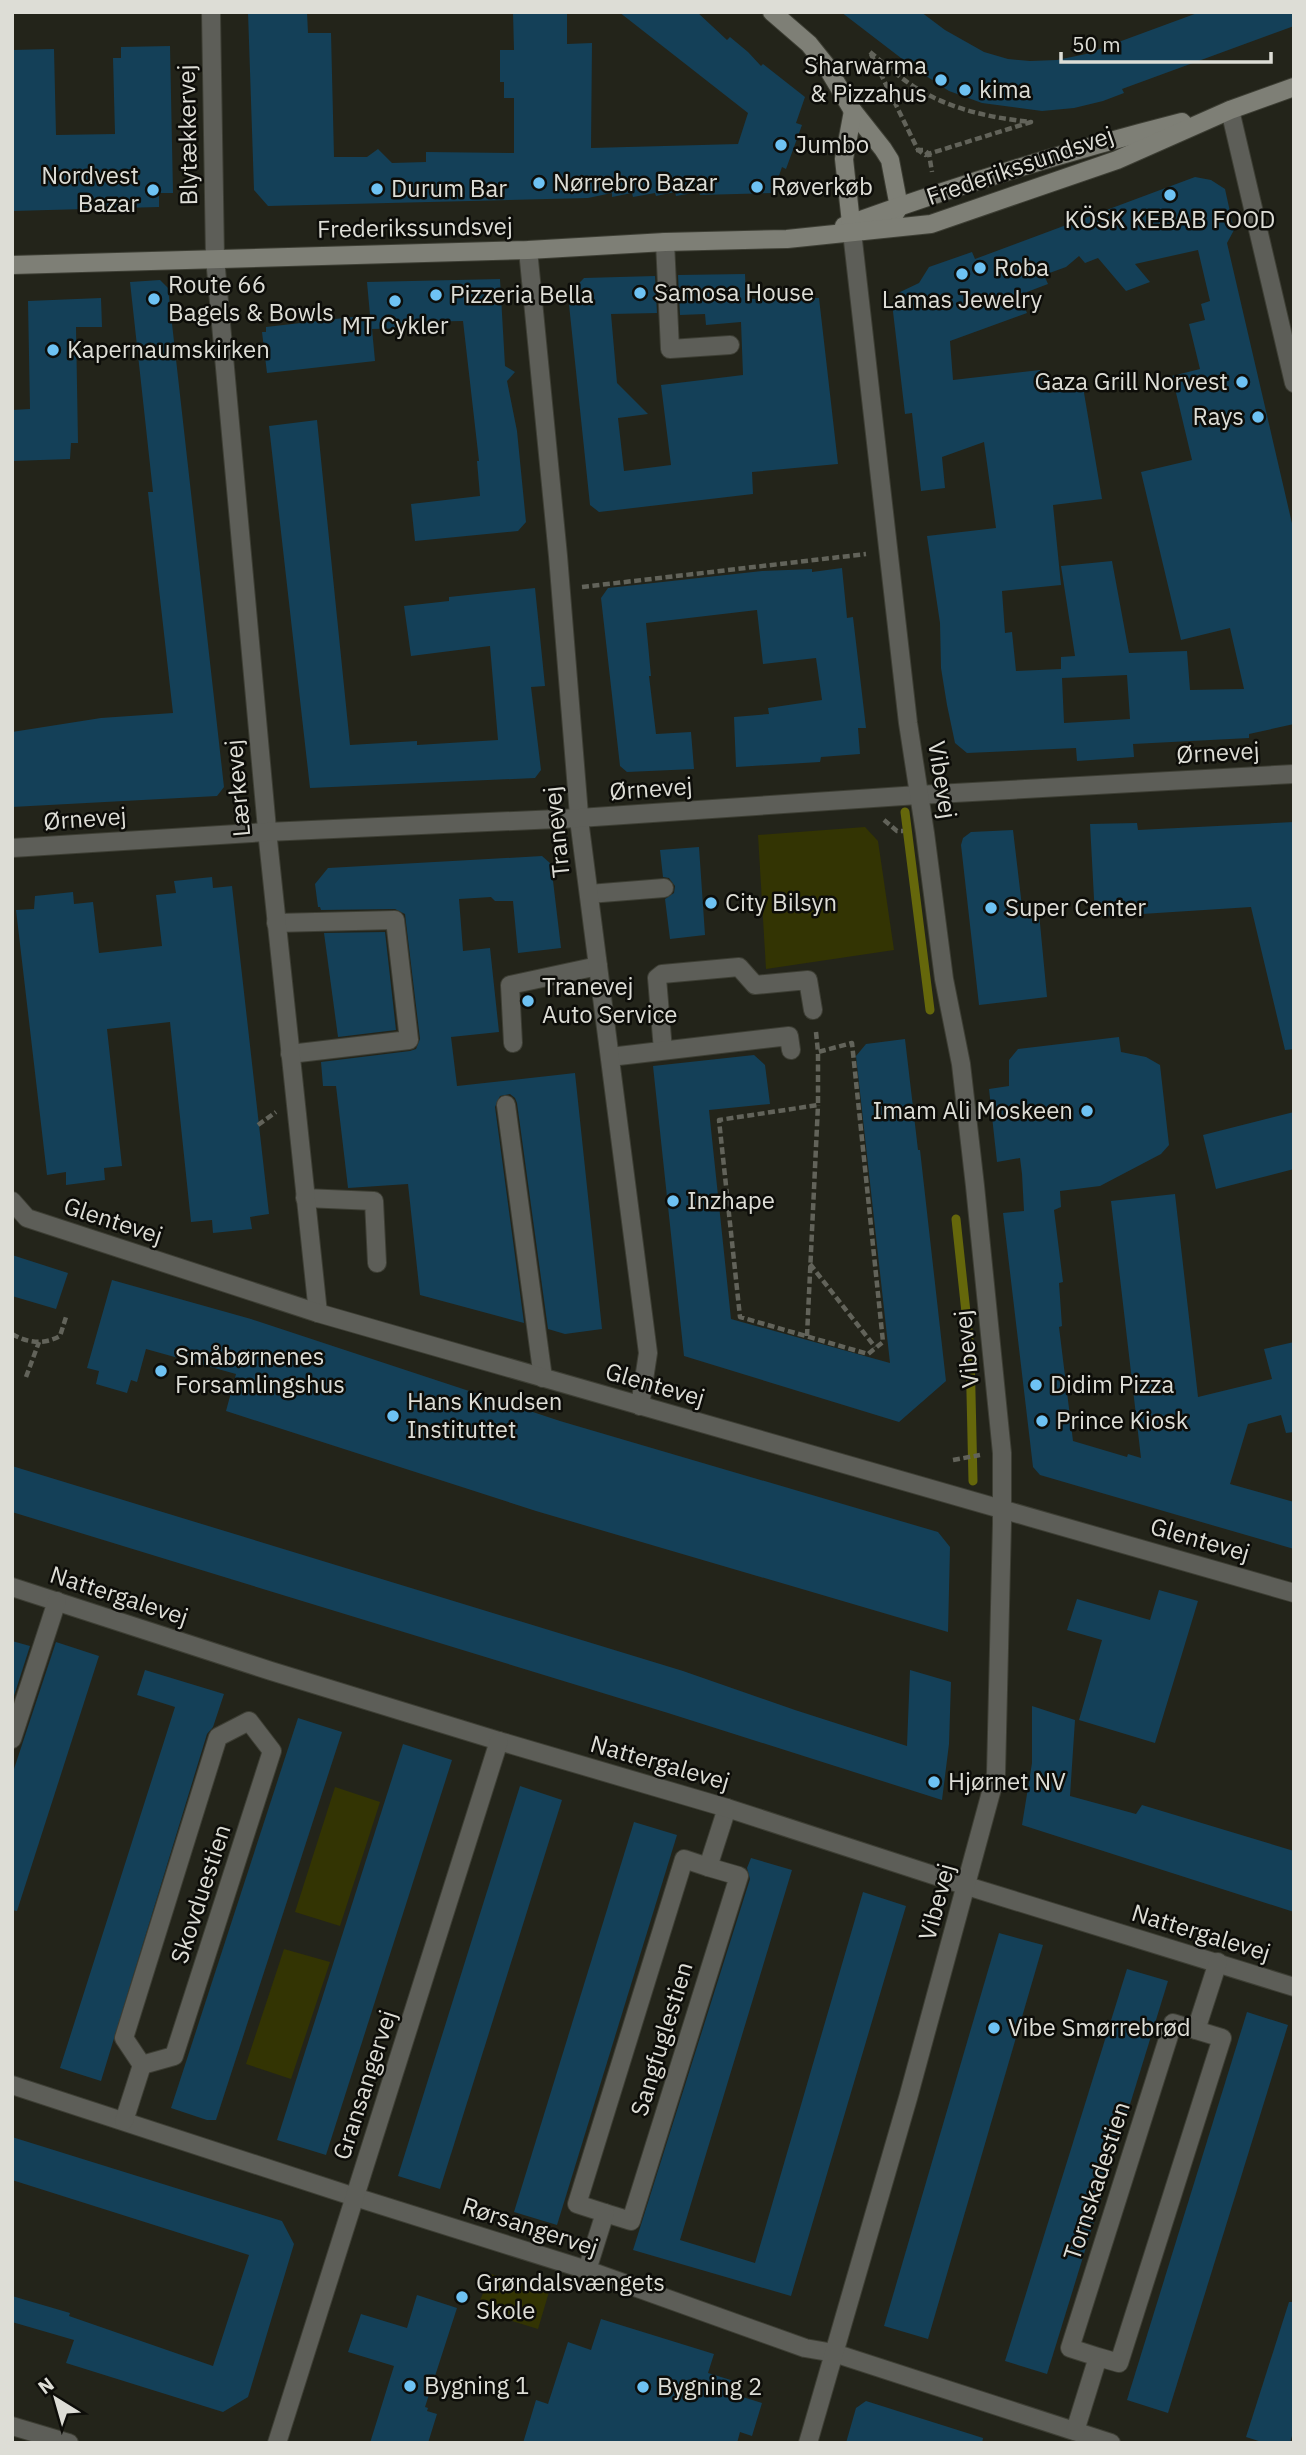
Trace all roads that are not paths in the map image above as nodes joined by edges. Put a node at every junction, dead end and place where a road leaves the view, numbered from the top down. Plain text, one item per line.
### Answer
1 (211, 12) edge
2 (772, 12) edge
3 (1294, 87) edge
4 (1230, 110) junction
5 (853, 111) junction
6 (899, 207) junction
7 (852, 228) junction
8 (872, 230) junction
9 (666, 242) junction
10 (528, 250) junction
11 (215, 258) junction
12 (12, 265) edge
13 (730, 345) dead end
14 (1294, 383) edge
15 (1294, 774) edge
16 (918, 795) junction
17 (579, 818) junction
18 (267, 832) junction
19 (12, 849) edge
20 (664, 888) dead end
21 (589, 894) junction
22 (276, 923) junction
23 (598, 966) junction
24 (814, 1010) road end
25 (513, 1043) dead end
26 (663, 1050) junction
27 (790, 1050) dead end
28 (290, 1054) junction
29 (610, 1057) junction
30 (506, 1105) dead end
31 (305, 1198) junction
32 (12, 1202) edge
33 (377, 1263) dead end
34 (318, 1313) junction
35 (543, 1378) junction
36 (640, 1406) junction
37 (1002, 1508) junction
38 (12, 1587) edge
39 (1294, 1593) edge
40 (57, 1601) junction
41 (12, 1739) edge
42 (499, 1741) junction
43 (727, 1808) junction
44 (708, 1867) junction
45 (967, 1886) junction
46 (1218, 1962) junction
47 (1294, 1987) edge
48 (1196, 2030) junction
49 (142, 2065) junction
50 (12, 2085) edge
51 (124, 2121) junction
52 (355, 2197) junction
53 (605, 2213) junction
54 (587, 2270) junction
55 (834, 2353) junction
56 (1098, 2357) junction
57 (12, 2426) edge
58 (1075, 2431) junction
59 (69, 2443) edge
60 (277, 2443) edge
61 (807, 2443) edge
62 (1111, 2443) edge

1 - 11 street, Blytækkervej
2 - 5 street
3 - 4 street, Frederikssundsvej
4 - 6 street, Frederikssundsvej
4 - 8 street, Frederikssundsvej
4 - 14 street
5 - 6 street
5 - 7 street
6 - 7 street, Frederikssundsvej
6 - 8 street
7 - 8 street, Frederikssundsvej
7 - 9 street, Frederikssundsvej
7 - 16 street, Vibevej
9 - 10 street, Frederikssundsvej
9 - 13 street
10 - 11 street, Frederikssundsvej
10 - 17 street, Tranevej
11 - 12 street, Frederikssundsvej
11 - 18 street, Lærkevej
15 - 16 street, Ørnevej
16 - 17 street, Ørnevej
16 - 37 street, Vibevej
17 - 18 street, Ørnevej
17 - 21 street, Tranevej
18 - 19 street, Ørnevej
18 - 22 street, Lærkevej
20 - 21 street
21 - 23 street, Tranevej
22 - 28 street, Lærkevej
22 - 28 street
23 - 25 street
23 - 29 street, Tranevej
24 - 26 street
26 - 27 street
26 - 29 street
28 - 31 street, Lærkevej
29 - 36 street, Tranevej
30 - 35 street
31 - 33 street
31 - 34 street, Lærkevej
32 - 34 street, Glentevej
34 - 35 street, Glentevej
35 - 36 street, Glentevej
36 - 37 street, Glentevej
37 - 39 street, Glentevej
37 - 45 street, Vibevej
38 - 40 street, Nattergalevej
40 - 41 street
40 - 42 street, Nattergalevej
42 - 43 street, Nattergalevej
42 - 52 street, Gransangervej
43 - 44 street
43 - 45 street, Nattergalevej
44 - 53 street, Sangfuglestien
44 - 53 street, Sangfuglestien
45 - 46 street, Nattergalevej
45 - 55 street, Vibevej
46 - 47 street, Nattergalevej
46 - 48 street
48 - 56 street
48 - 56 street, Tornskadestien
49 - 49 street, Skovduestien
49 - 51 street
50 - 51 street, Rørsangervej
51 - 52 street, Rørsangervej
52 - 54 street, Rørsangervej
52 - 60 street, Gransangervej
53 - 54 street
54 - 55 street, Rørsangervej
55 - 58 street, Rørsangervej
55 - 61 street, Vibevej
56 - 58 street
57 - 59 street
58 - 62 street, Rørsangervej

